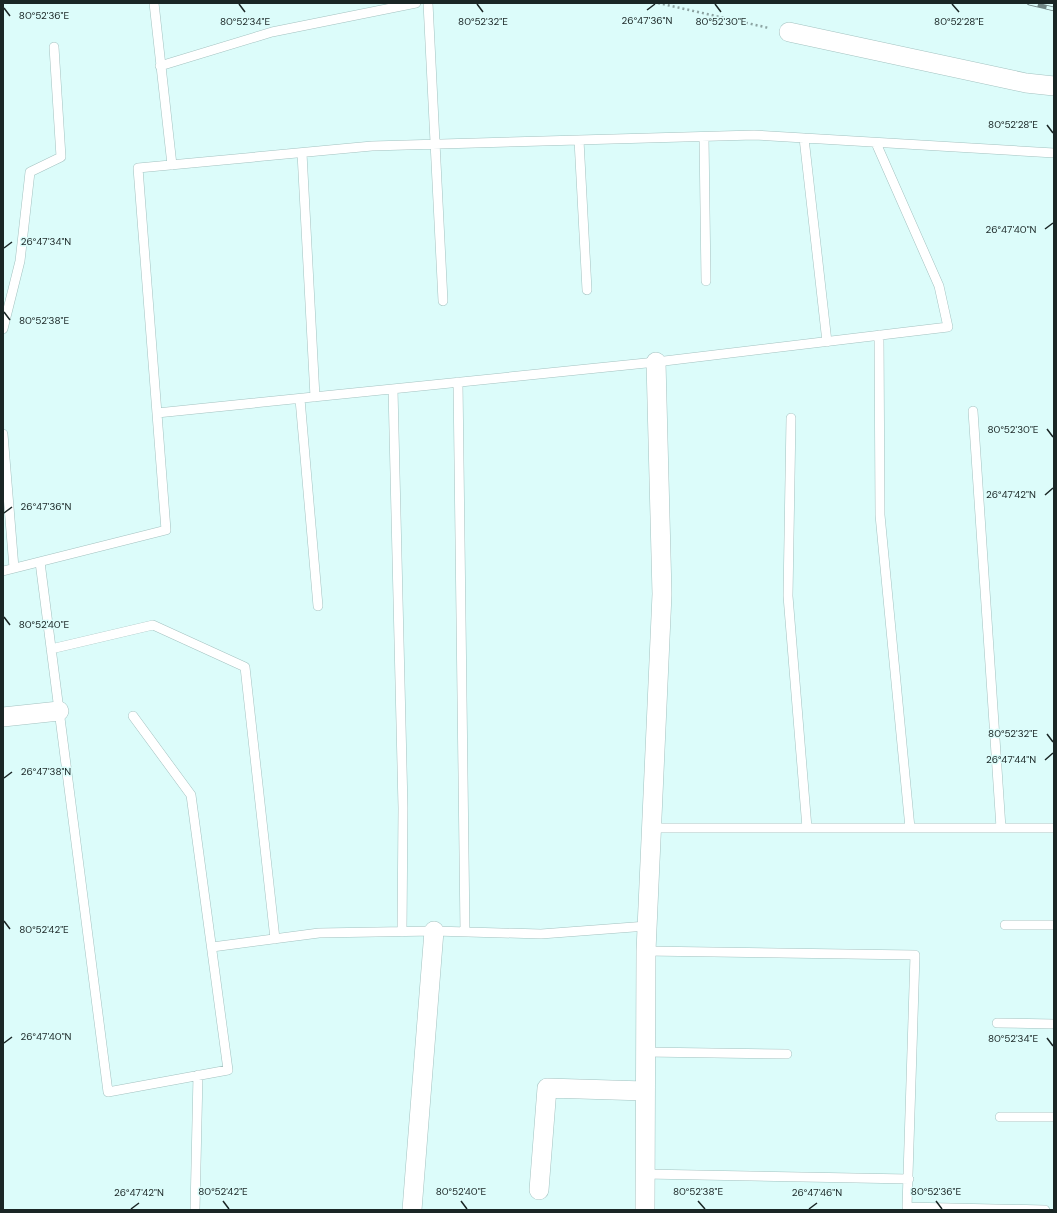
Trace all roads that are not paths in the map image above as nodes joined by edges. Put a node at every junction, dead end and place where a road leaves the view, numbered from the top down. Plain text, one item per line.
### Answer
1 (154, 3) edge
2 (416, 3) edge
3 (428, 3) edge
4 (789, 32) road end
5 (54, 47) dead end
6 (160, 66) junction
7 (1054, 86) edge
8 (704, 137) junction
9 (804, 138) junction
10 (579, 140) junction
11 (876, 143) junction
12 (435, 144) junction
13 (302, 153) junction
14 (1054, 153) edge
15 (172, 165) junction
16 (706, 281) dead end
17 (587, 290) dead end
18 (443, 301) dead end
19 (3, 329) edge
20 (879, 335) junction
21 (827, 342) junction
22 (656, 362) junction
23 (458, 382) junction
24 (393, 389) junction
25 (315, 397) junction
26 (300, 399) junction
27 (973, 411) dead end
28 (157, 414) junction
29 (791, 418) dead end
30 (3, 434) edge
31 (40, 562) junction
32 (14, 568) junction
33 (3, 571) edge
34 (318, 606) dead end
35 (51, 649) junction
36 (59, 711) junction
37 (133, 716) dead end
38 (3, 717) edge
39 (651, 828) junction
40 (807, 828) junction
41 (910, 828) junction
42 (1001, 828) junction
43 (1054, 828) edge
44 (1005, 925) dead end
45 (1054, 925) edge
46 (647, 926) junction
47 (434, 931) junction
48 (402, 932) junction
49 (465, 932) junction
50 (275, 939) junction
51 (212, 947) junction
52 (646, 951) junction
53 (996, 1023) dead end
54 (1054, 1024) edge
55 (645, 1052) junction
56 (787, 1054) dead end
57 (198, 1075) junction
58 (645, 1091) junction
59 (1000, 1117) dead end
60 (1054, 1117) edge
61 (645, 1174) junction
62 (909, 1178) junction
63 (539, 1190) dead end
64 (195, 1210) edge
65 (412, 1210) edge
66 (646, 1210) edge
67 (1045, 1210) edge

1 - 6 lane
2 - 6 lane
3 - 12 lane
4 - 7 street
5 - 19 lane
6 - 15 lane
8 - 9 lane
8 - 10 lane
8 - 16 lane
9 - 11 lane
9 - 21 lane
10 - 12 lane
10 - 17 lane
11 - 14 lane
11 - 20 lane
12 - 13 lane
12 - 18 lane
13 - 15 lane
13 - 25 lane
15 - 28 lane
20 - 21 lane
20 - 41 lane
21 - 22 lane
22 - 23 lane
22 - 39 street
23 - 24 lane
23 - 49 lane
24 - 25 lane
24 - 48 lane
25 - 26 lane
26 - 28 lane
26 - 34 lane
27 - 42 lane
28 - 31 lane
29 - 40 lane
30 - 32 lane
31 - 32 lane
31 - 35 lane
32 - 33 lane
35 - 36 lane
35 - 50 lane
36 - 38 street
36 - 57 lane
37 - 51 lane
39 - 40 lane
39 - 46 street
40 - 41 lane
41 - 42 lane
42 - 43 lane
44 - 45 lane
46 - 49 lane
46 - 52 street
47 - 48 lane
47 - 49 lane
47 - 65 street
48 - 50 lane
50 - 51 lane
51 - 57 lane
52 - 55 street
52 - 62 lane
53 - 54 lane
55 - 56 lane
55 - 58 street
57 - 64 lane
58 - 61 street
58 - 63 street
59 - 60 lane
61 - 62 lane
61 - 66 street
62 - 67 lane

